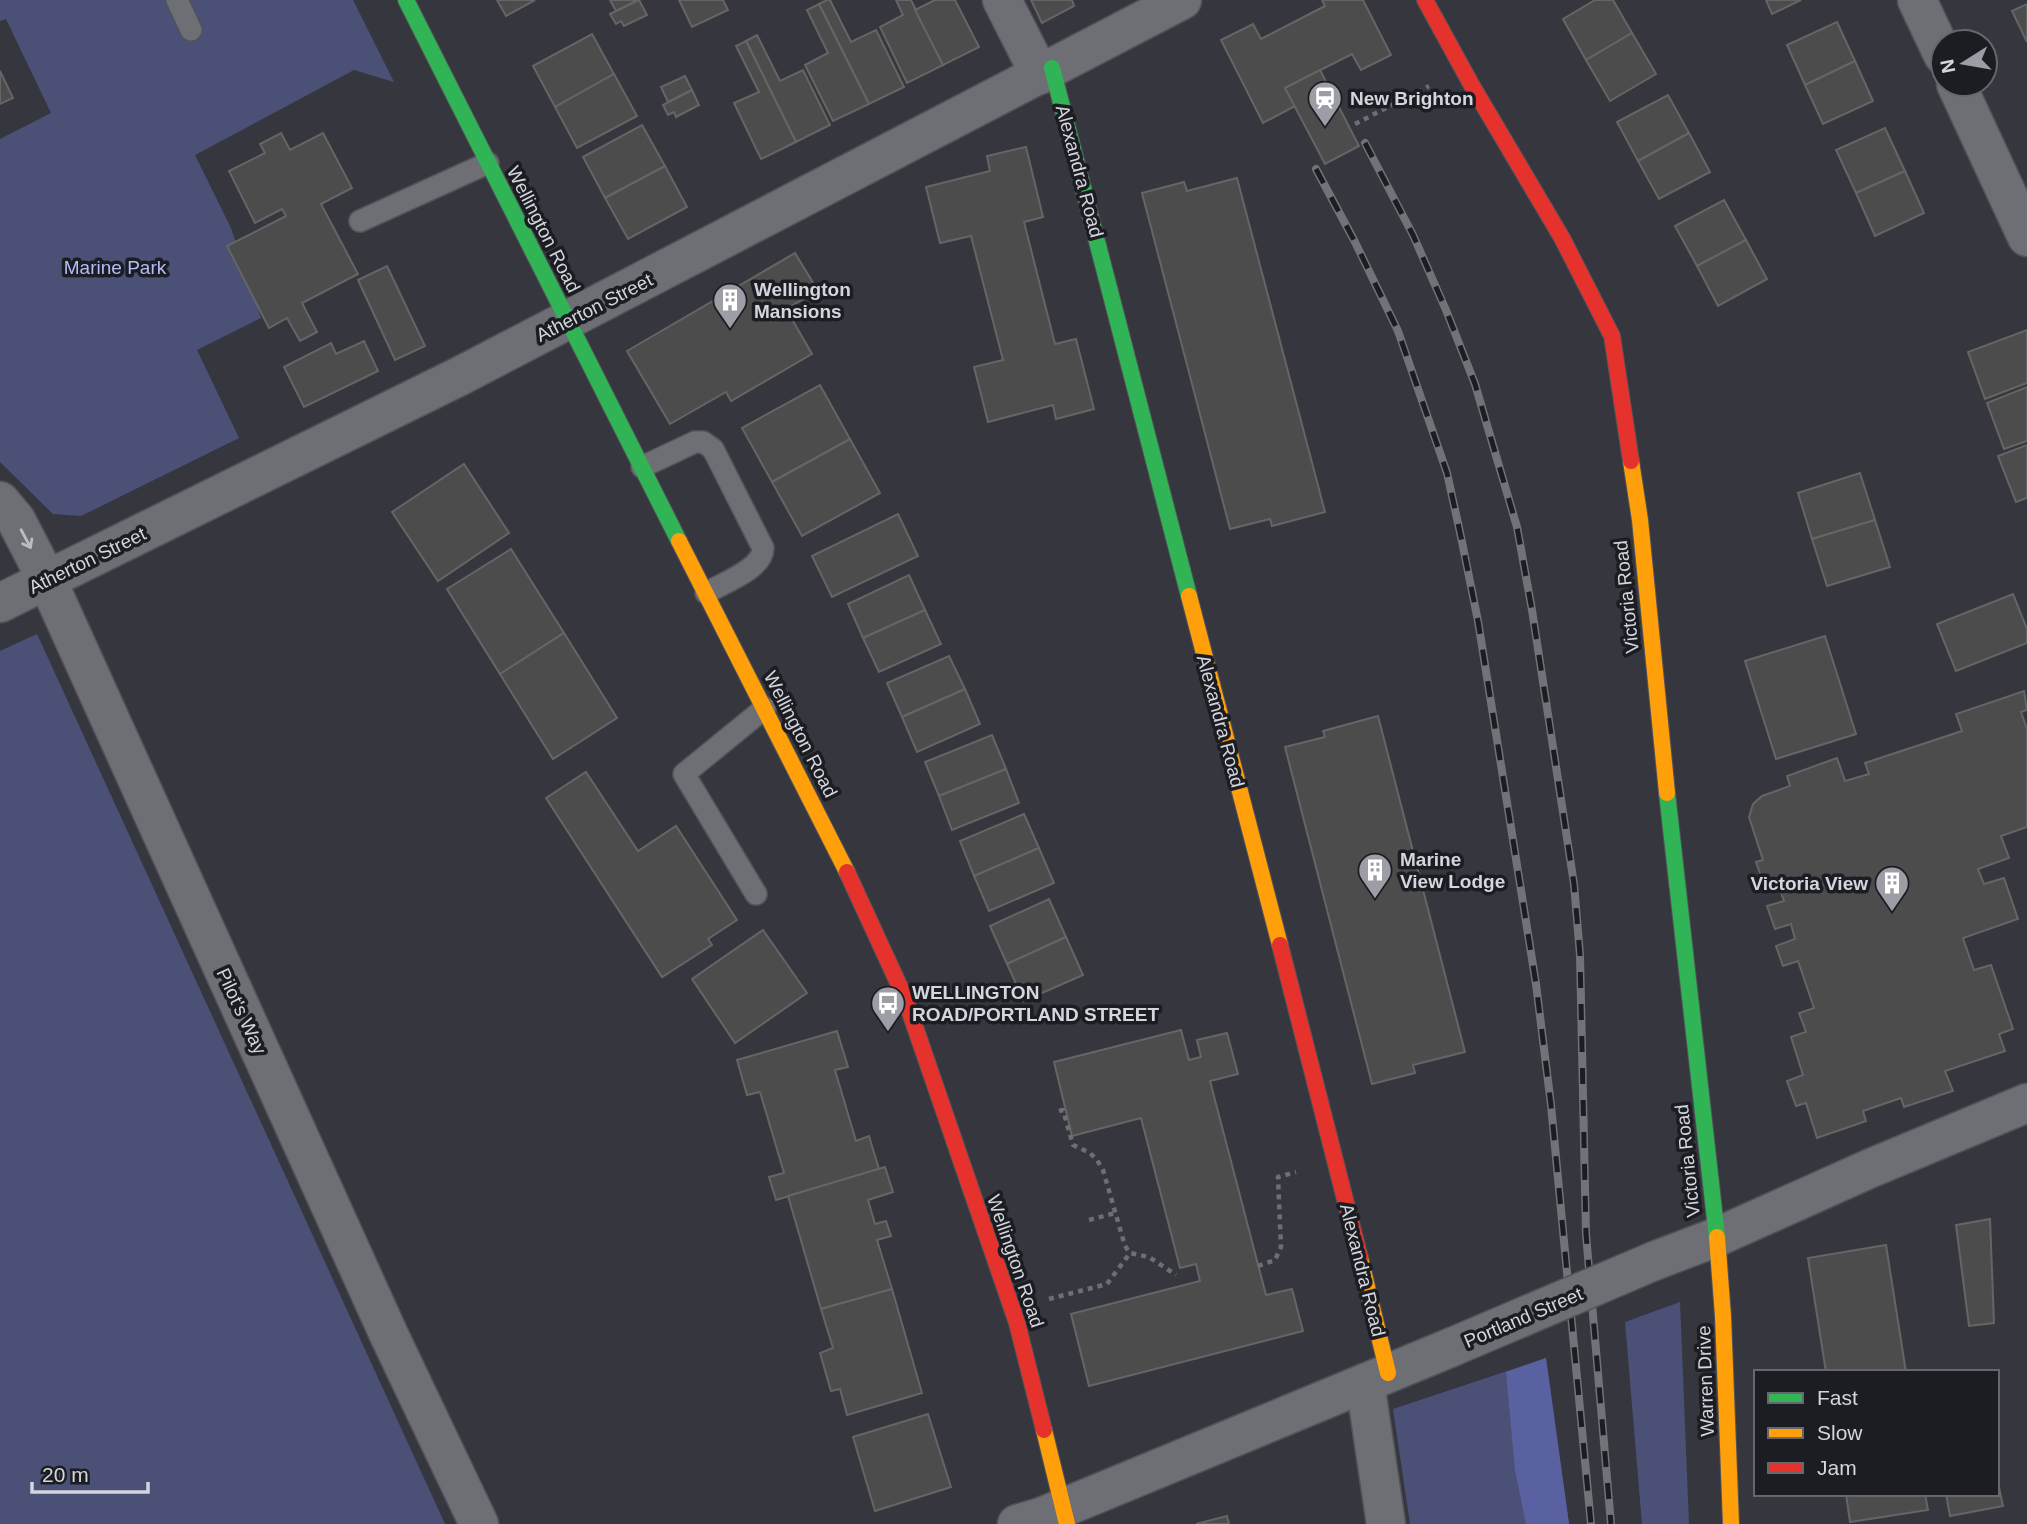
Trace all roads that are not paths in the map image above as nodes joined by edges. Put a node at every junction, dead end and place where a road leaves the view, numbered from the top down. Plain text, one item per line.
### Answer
1 (177, 0) edge
2 (406, 0) edge
3 (1002, 0) edge
4 (1182, 0) edge
5 (1425, 0) edge
6 (1917, 0) edge
7 (1930, 28) edge
8 (191, 30) dead end
9 (1046, 71) junction
10 (1963, 98) edge
11 (488, 163) junction
12 (360, 220) dead end
13 (2025, 225) edge
14 (567, 321) junction
15 (642, 467) junction
16 (0, 501) edge
17 (47, 580) junction
18 (706, 593) junction
19 (0, 603) edge
20 (765, 708) junction
21 (756, 894) dead end
22 (2027, 1102) edge
23 (1717, 1237) junction
24 (1376, 1378) junction
25 (1047, 1518) edge
26 (479, 1524) edge
27 (1387, 1524) edge
28 (1731, 1524) edge

1 - 8 lane
2 - 11 street, Wellington Road
3 - 9 street
4 - 9 street, Atherton Street
5 - 23 street, Victoria Road
6 - 7 street
9 - 14 street, Atherton Street
9 - 24 street, Alexandra Road
10 - 13 street
11 - 12 lane
11 - 14 street, Wellington Road
14 - 15 street, Wellington Road
14 - 17 street, Atherton Street
15 - 18 street, Wellington Road
15 - 18 lane
16 -> 17 street, Pilot's Way
17 - 19 street, Atherton Street
17 - 26 street, Pilot's Way
18 - 20 street, Wellington Road
20 - 21 lane
20 - 25 street, Wellington Road
22 - 23 street, Portland Street
23 - 24 street, Portland Street, bridge
23 - 28 street, Warren Drive
24 - 25 street, Portland Street
24 - 27 street, Alexandra Road

